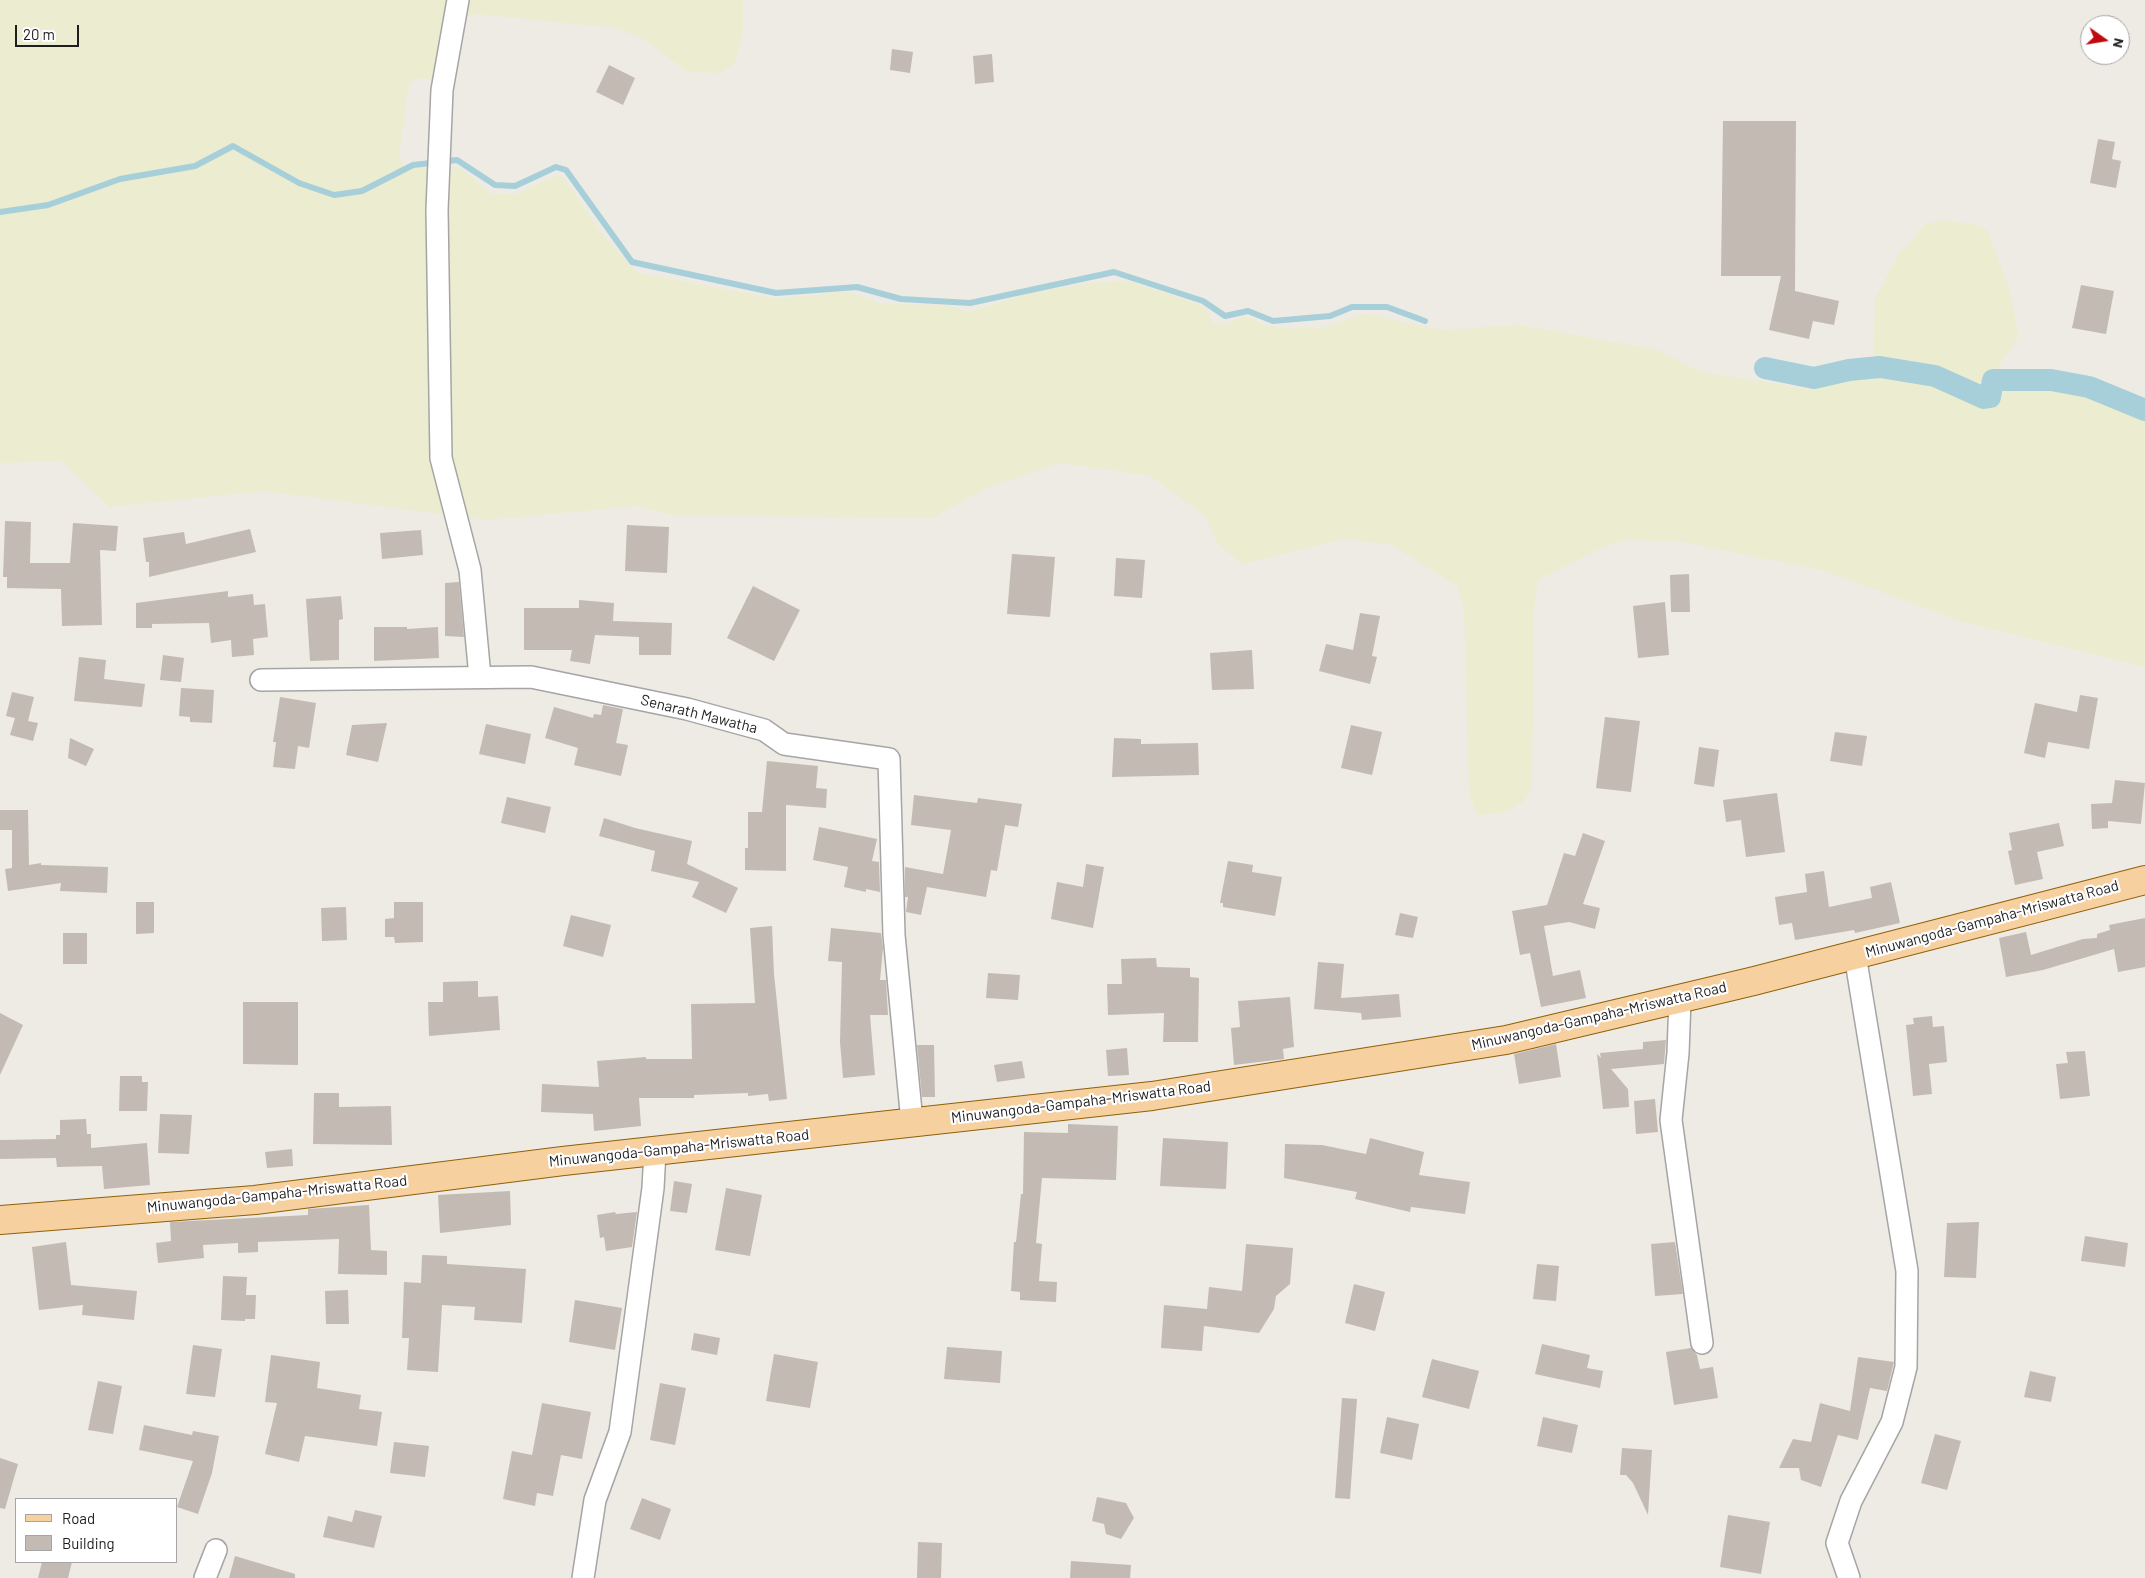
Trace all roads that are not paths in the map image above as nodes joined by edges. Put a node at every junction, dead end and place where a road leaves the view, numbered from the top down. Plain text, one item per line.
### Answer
1 (458, 0) edge
2 (480, 677) junction
3 (261, 680) dead end
4 (2145, 880) edge
5 (1855, 955) junction
6 (1680, 999) junction
7 (912, 1122) junction
8 (655, 1151) junction
9 (0, 1220) edge
10 (1702, 1343) dead end
11 (216, 1550) dead end
12 (205, 1578) edge
13 (583, 1578) edge
14 (1849, 1578) edge

1 - 2 street
2 - 3 street, Senarath Mawatha
2 - 7 street, Senarath Mawatha
4 - 5 main road, Minuwangoda-Gampaha-Mriswatta Road
5 - 6 main road, Minuwangoda-Gampaha-Mriswatta Road
5 - 14 street
6 - 7 main road, Minuwangoda-Gampaha-Mriswatta Road
6 - 10 street
7 - 8 main road, Minuwangoda-Gampaha-Mriswatta Road
8 - 9 main road, Minuwangoda-Gampaha-Mriswatta Road
8 - 13 street
11 - 12 street

